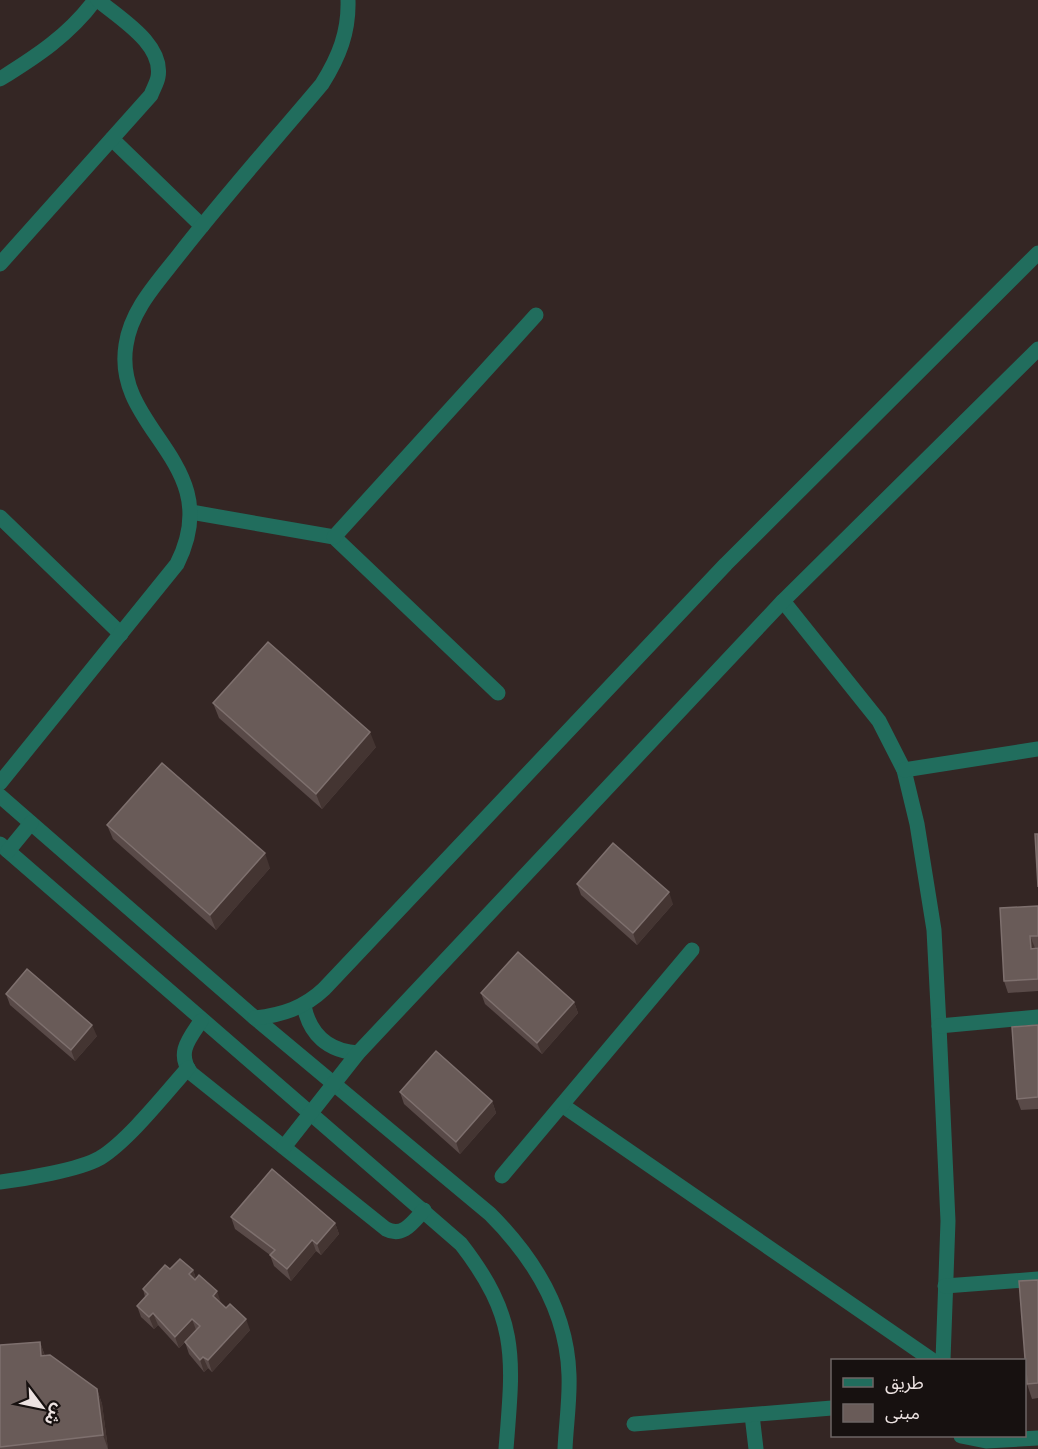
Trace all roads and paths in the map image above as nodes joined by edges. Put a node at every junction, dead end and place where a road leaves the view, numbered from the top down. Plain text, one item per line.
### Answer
1 (97, 0) edge
2 (348, 0) edge
3 (0, 79) edge
4 (112, 139) junction
5 (202, 226) junction
6 (1038, 253) edge
7 (0, 264) edge
8 (536, 315) dead end
9 (1038, 349) edge
10 (191, 512) junction
11 (0, 517) edge
12 (334, 537) junction
13 (783, 600) junction
14 (121, 634) junction
15 (498, 693) dead end
16 (1038, 749) edge
17 (904, 770) junction
18 (0, 783) edge
19 (0, 796) edge
20 (32, 823) junction
21 (4, 848) edge
22 (692, 950) dead end
23 (304, 1006) junction
24 (1038, 1017) edge
25 (255, 1018) junction
26 (201, 1021) junction
27 (939, 1026) junction
28 (358, 1053) junction
29 (188, 1068) junction
30 (335, 1083) junction
31 (562, 1105) junction
32 (311, 1113) junction
33 (284, 1147) junction
34 (502, 1176) dead end
35 (0, 1182) edge
36 (424, 1210) junction
37 (1038, 1279) edge
38 (945, 1286) junction
39 (931, 1359) edge
40 (942, 1359) edge
41 (831, 1408) edge
42 (752, 1415) junction
43 (634, 1424) dead end
44 (966, 1437) edge
45 (1038, 1438) edge
46 (506, 1449) edge
47 (565, 1449) edge
48 (756, 1449) edge

1 - 3 street
1 - 4 street
2 - 5 street
4 - 5 street
4 - 7 street
5 - 10 street
6 - 23 street
8 - 12 street
9 - 13 street
10 - 12 street
10 - 14 street
11 - 14 street
12 - 15 street
13 - 17 street
13 - 28 street
14 - 18 street
16 - 17 street
17 - 27 street
19 - 20 street
20 - 21 street
20 - 25 street
21 - 26 street
22 - 31 street
23 - 25 street
23 - 28 street
24 - 27 street
25 - 30 street
26 - 29 street
26 - 32 street
27 - 38 street
28 - 30 street
29 - 33 street
29 - 35 street
30 - 32 street
30 - 47 street
31 - 34 street
31 - 39 street
32 - 33 street
32 - 36 street
33 - 36 street
36 - 46 street
37 - 38 street
38 - 40 street
41 - 42 street
42 - 43 street
42 - 48 street
44 - 45 street

